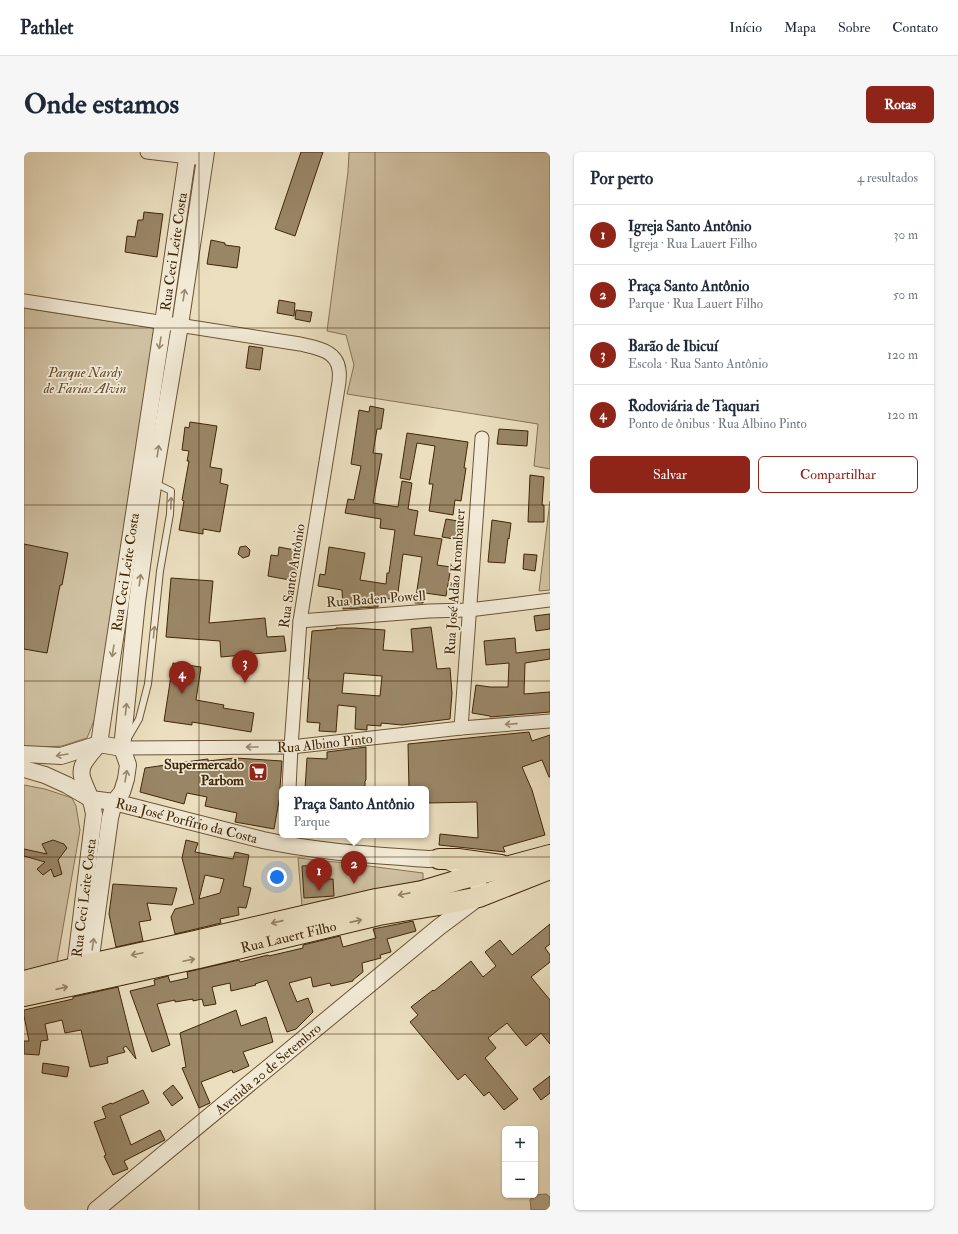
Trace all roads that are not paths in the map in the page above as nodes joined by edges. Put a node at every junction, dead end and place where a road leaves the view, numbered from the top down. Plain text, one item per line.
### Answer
1 (148, 152) edge
2 (187, 154) edge
3 (206, 155) edge
4 (24, 301) edge
5 (163, 323) junction
6 (180, 325) junction
7 (482, 438) dead end
8 (146, 485) junction
9 (550, 600) edge
10 (469, 610) junction
11 (300, 622) junction
12 (550, 721) edge
13 (461, 728) junction
14 (99, 744) junction
15 (291, 747) junction
16 (122, 748) junction
17 (24, 754) edge
18 (24, 769) edge
19 (289, 786) edge
20 (91, 799) junction
21 (114, 802) junction
22 (287, 840) edge
23 (550, 855) edge
24 (433, 860) junction
25 (550, 870) edge
26 (515, 874) junction
27 (472, 876) junction
28 (449, 883) junction
29 (426, 890) junction
30 (479, 897) junction
31 (447, 904) junction
32 (378, 907) junction
33 (439, 927) junction
34 (89, 973) junction
35 (24, 981) edge
36 (24, 996) edge
37 (96, 1210) edge

1 - 2 street
2 - 3 street
2 - 5 street, Rua Ceci Leite Costa
6 -> 3 street, Rua Ceci Leite Costa
4 - 5 street
5 - 6 street
5 -> 8 street, Rua Ceci Leite Costa
8 -> 6 street, Rua Ceci Leite Costa
6 - 11 street, Rua Santo Antônio
7 - 10 street, Rua José Adão Krombauer
8 -> 14 street, Rua Ceci Leite Costa
16 -> 8 street, Rua Ceci Leite Costa
9 - 10 street, Rua Baden Powell
10 - 11 street, Rua Baden Powell
10 - 13 street, Rua José Adão Krombauer
11 - 15 street, Rua Santo Antônio
12 -> 13 street, Rua Albino Pinto
13 - 15 street, Rua Albino Pinto
14 - 16 street, Rua Albino Pinto
14 -> 17 street
14 - 20 street, Rua Ceci Leite Costa
15 -> 16 street, Rua Albino Pinto
15 - 19 street, Rua Santo Antônio
21 -> 16 street, Rua Ceci Leite Costa
18 - 20 street, Rua José Porfírio da Costa
20 - 21 street, Rua José Porfírio da Costa
20 - 34 street, Rua Ceci Leite Costa
21 - 22 street, Rua José Porfírio da Costa
34 -> 21 street, Rua Ceci Leite Costa
22 - 24 street, Rua José Porfírio da Costa
23 - 26 main road, Rua Lauert Filho
24 - 26 main road
24 - 27 street, Rua José Porfírio da Costa
24 - 28 street
24 - 29 main road
25 - 26 main road, Rua Lauert Filho
26 - 27 main road, Rua Lauert Filho
26 - 30 main road, Rua Lauert Filho
27 - 28 main road, Rua Lauert Filho
27 - 30 street
28 - 29 main road, Rua Lauert Filho
28 - 31 street
29 -> 32 main road, Rua Lauert Filho
30 - 31 main road, Rua Lauert Filho
30 - 33 street, Avenida 20 de Setembro
31 - 32 main road, Rua Lauert Filho
31 - 33 street
32 - 34 main road, Rua Lauert Filho
33 - 37 street, Avenida 20 de Setembro
34 - 35 main road, Rua Lauert Filho
36 -> 34 main road, Rua Lauert Filho

